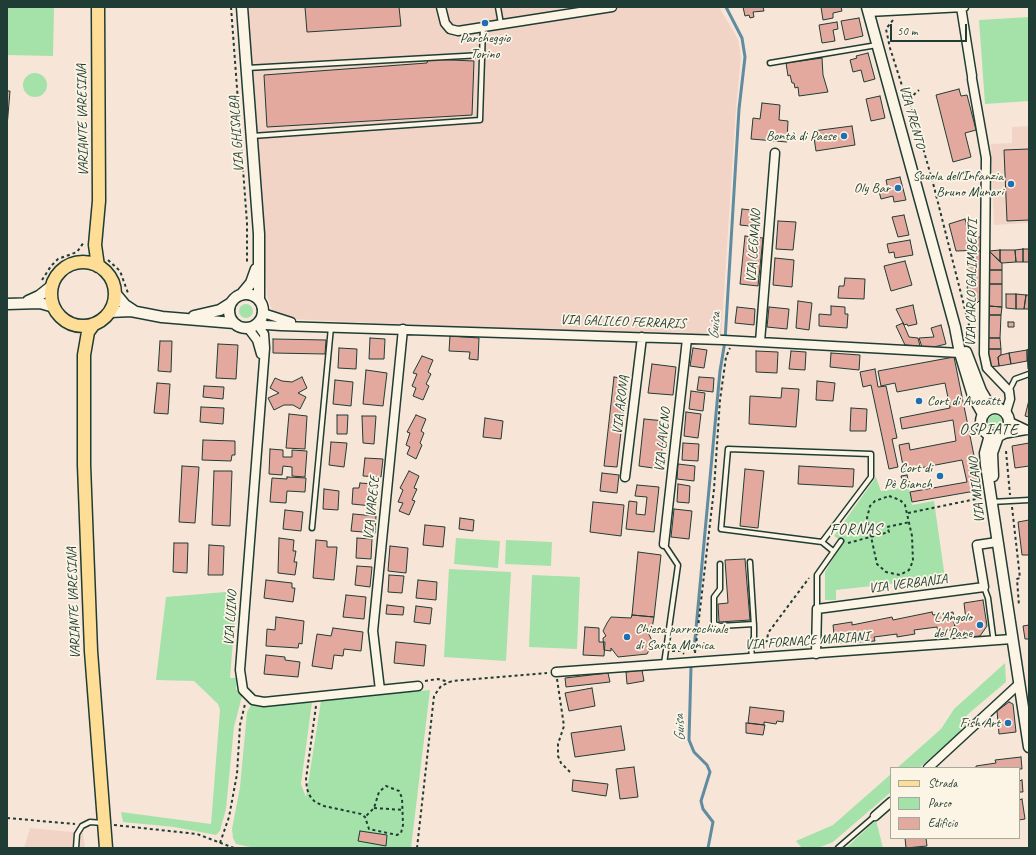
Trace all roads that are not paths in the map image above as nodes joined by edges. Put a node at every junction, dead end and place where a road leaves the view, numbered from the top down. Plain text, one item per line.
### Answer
1 (98, 7) edge
2 (242, 7) edge
3 (441, 7) edge
4 (498, 7) edge
5 (612, 7) edge
6 (961, 7) edge
7 (964, 7) edge
8 (868, 9) edge
9 (501, 24) junction
10 (483, 27) junction
11 (878, 45) junction
12 (482, 55) junction
13 (770, 63) dead end
14 (246, 68) junction
15 (252, 136) junction
16 (775, 153) dead end
17 (95, 232) junction
18 (258, 259) junction
19 (101, 261) junction
20 (78, 263) junction
21 (53, 286) junction
22 (115, 293) junction
23 (241, 295) junction
24 (259, 300) junction
25 (231, 303) junction
26 (7, 304) edge
27 (22, 304) junction
28 (54, 306) junction
29 (136, 311) junction
30 (110, 312) junction
31 (182, 318) junction
32 (69, 322) junction
33 (257, 322) junction
34 (234, 323) junction
35 (94, 324) junction
36 (331, 327) junction
37 (955, 327) junction
38 (403, 329) junction
39 (642, 337) junction
40 (687, 339) junction
41 (760, 342) junction
42 (960, 354) junction
43 (84, 355) junction
44 (1029, 374) edge
45 (1009, 391) junction
46 (987, 411) junction
47 (1006, 412) junction
48 (1010, 422) junction
49 (1028, 430) edge
50 (997, 435) junction
51 (625, 477) dead end
52 (989, 500) junction
53 (1029, 500) edge
54 (312, 528) dead end
55 (822, 542) junction
56 (997, 542) junction
57 (842, 543) road end
58 (664, 544) joint
59 (833, 551) junction
60 (750, 562) dead end
61 (720, 564) dead end
62 (984, 587) junction
63 (817, 609) junction
64 (754, 624) junction
65 (993, 636) dead end
66 (1012, 639) junction
67 (816, 654) junction
68 (752, 658) junction
69 (664, 664) junction
70 (556, 672) road end
71 (1019, 684) junction
72 (418, 686) road end
73 (380, 690) junction
74 (1027, 717) edge
75 (1029, 747) edge
76 (929, 767) edge
77 (890, 803) edge
78 (874, 816) joint
79 (103, 823) junction
80 (76, 848) edge
81 (106, 848) edge
82 (838, 848) edge

1 - 17 main road, VARIANTE VARESINA
2 - 14 street, VIA GHISALBA
3 - 10 street
4 - 9 lane
5 - 9 street
6 - 7 street
6 - 8 street
6 - 45 street, VIA CARLO GALIMBERTI
8 - 11 street, VIA TRENTO
9 - 10 street
10 - 12 lane
11 - 13 lane
11 - 37 street, VIA TRENTO
12 - 14 lane
12 - 15 lane
14 - 15 street, VIA GHISALBA
15 - 18 street, VIA GHISALBA
16 - 41 street, VIA LEGNANO
17 - 19 main road, VARIANTE VARESINA
17 - 20 main road, VARIANTE VARESINA
18 - 23 street, VIA GHISALBA
18 - 24 street, VIA GHISALBA
19 - 20 main road
19 - 22 main road
20 - 21 main road, VARIANTE VARESINA
21 - 27 street
21 - 28 main road
22 - 29 street
22 - 30 main road
23 - 24 street
23 - 25 street
24 - 33 street
25 - 31 street
25 - 34 street
26 - 27 street
27 - 28 street
28 - 32 main road, VARIANTE VARESINA
29 - 30 street
29 - 31 street
30 - 35 main road, VARIANTE VARESINA
31 - 34 street
32 - 35 main road
32 - 43 main road, VARIANTE VARESINA
33 - 34 street
33 - 36 street, VIA GALILEO FERRARIS
33 - 73 street, VIA LUINO
35 - 43 main road, VARIANTE VARESINA
36 - 38 street, VIA GALILEO FERRARIS
36 - 54 lane
37 - 42 street
37 - 46 street
38 - 39 street, VIA GALILEO FERRARIS
38 - 73 street, VIA VARESE
39 - 40 street, VIA GALILEO FERRARIS
39 - 51 street, VIA ARONA
40 - 41 street, VIA GALILEO FERRARIS
40 - 58 street, VIA LAVENO
41 - 42 street, VIA GALILEO FERRARIS
42 - 46 street
43 - 79 main road, VARIANTE VARESINA
44 - 45 lane
45 - 47 street
46 - 47 street
46 - 50 street
47 - 48 street
48 - 49 street
48 - 50 street
49 - 50 street
50 - 52 street, VIA MILANO
52 - 53 lane
52 - 56 street, VIA MILANO
55 - 55 lane
55 - 59 lane
56 - 62 street
56 - 66 street, VIA MILANO
57 - 59 lane
58 - 69 lane
59 - 63 lane
60 - 64 lane
61 - 64 lane
62 - 63 street, VIA VERBANIA
62 - 65 lane
63 - 67 street
64 - 68 lane
66 - 67 street, VIA FORNACE MARIANI
66 - 71 street, VIA MILANO
67 - 68 street, VIA FORNACE MARIANI
68 - 69 street, VIA FORNACE MARIANI
69 - 70 street, VIA FORNACE MARIANI
71 - 74 street, VIA MILANO
71 - 76 street
72 - 73 street
74 - 75 street, VIA MILANO
77 - 78 street
78 - 82 lane
79 - 80 lane
79 - 81 main road, VARIANTE VARESINA

